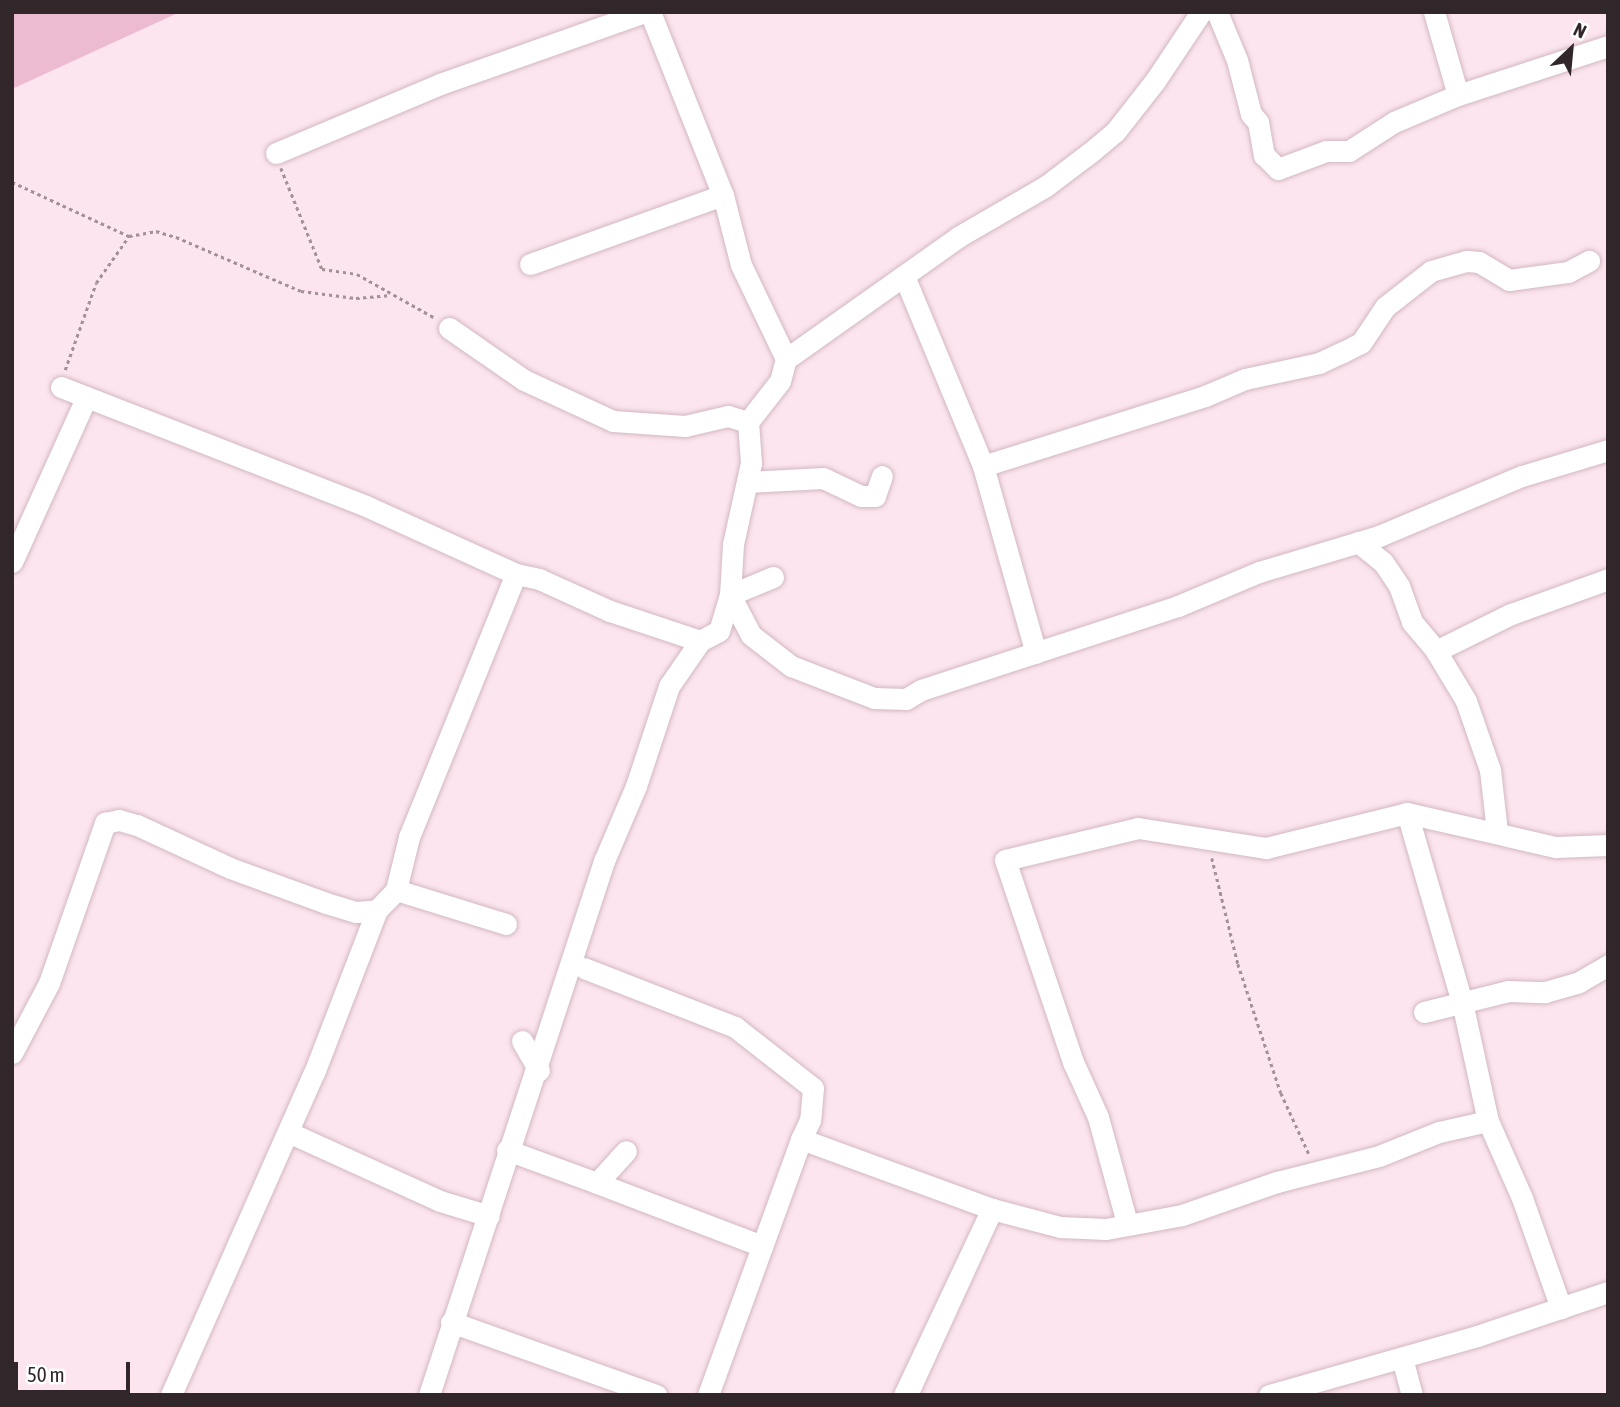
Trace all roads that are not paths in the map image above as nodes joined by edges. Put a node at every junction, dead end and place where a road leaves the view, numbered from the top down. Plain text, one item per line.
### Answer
1 (644, 12) edge
2 (650, 12) edge
3 (1202, 12) edge
4 (1217, 12) edge
5 (1434, 12) edge
6 (1608, 46) edge
7 (1458, 95) junction
8 (276, 153) road end
9 (723, 195) junction
10 (1589, 261) dead end
11 (530, 264) dead end
12 (904, 276) junction
13 (449, 328) road end
14 (786, 359) junction
15 (61, 387) road end
16 (86, 398) junction
17 (748, 422) junction
18 (1608, 450) edge
19 (983, 466) junction
20 (882, 476) dead end
21 (747, 482) junction
22 (1358, 542) junction
23 (12, 562) edge
24 (516, 574) junction
25 (774, 577) dead end
26 (1608, 579) edge
27 (730, 595) junction
28 (751, 635) junction
29 (709, 636) junction
30 (1436, 651) junction
31 (1037, 653) junction
32 (1407, 813) junction
33 (1497, 831) junction
34 (1608, 845) edge
35 (396, 890) junction
36 (377, 910) junction
37 (506, 924) dead end
38 (1608, 965) edge
39 (584, 968) dead end
40 (1462, 1002) junction
41 (1424, 1012) dead end
42 (522, 1041) dead end
43 (12, 1053) edge
44 (538, 1071) junction
45 (1488, 1121) junction
46 (288, 1132) junction
47 (801, 1139) junction
48 (506, 1150) junction
49 (626, 1151) dead end
50 (597, 1183) junction
51 (992, 1209) junction
52 (489, 1216) junction
53 (1127, 1223) junction
54 (762, 1246) junction
55 (1608, 1292) edge
56 (1561, 1308) junction
57 (451, 1322) junction
58 (1402, 1357) junction
59 (171, 1395) edge
60 (429, 1395) edge
61 (656, 1395) edge
62 (708, 1395) edge
63 (905, 1395) edge
64 (1269, 1395) edge
65 (1412, 1395) edge

1 - 8 street
2 - 9 street
3 - 12 street
4 - 7 street
5 - 7 street
6 - 7 street
9 - 11 street
9 - 14 street
10 - 19 street
12 - 14 street
12 - 19 street
13 - 17 street
14 - 17 street
15 - 16 street
16 - 23 street
16 - 24 street
17 - 21 street
18 - 22 street
19 - 31 street
20 - 21 street
21 - 27 street
22 - 30 street
22 - 31 street
24 - 29 street
24 - 35 street
25 - 27 street
26 - 30 street
27 - 28 street
27 - 29 street
28 - 29 street
28 - 31 street
29 - 44 street
30 - 33 street
32 - 33 street
32 - 40 street
32 - 53 street
33 - 34 street
35 - 36 street
35 - 37 street
36 - 43 street
36 - 46 street
38 - 40 street
39 - 47 street
40 - 41 street
40 - 45 street
42 - 44 street
44 - 48 street
45 - 53 street
45 - 56 street
46 - 52 street
46 - 59 street
47 - 51 street
47 - 54 street
48 - 50 street
48 - 52 street
49 - 50 street
50 - 54 street
51 - 53 street
51 - 63 street
52 - 57 street
54 - 62 street
55 - 56 street
56 - 58 street
57 - 60 street
57 - 61 street
58 - 64 street
58 - 65 street

